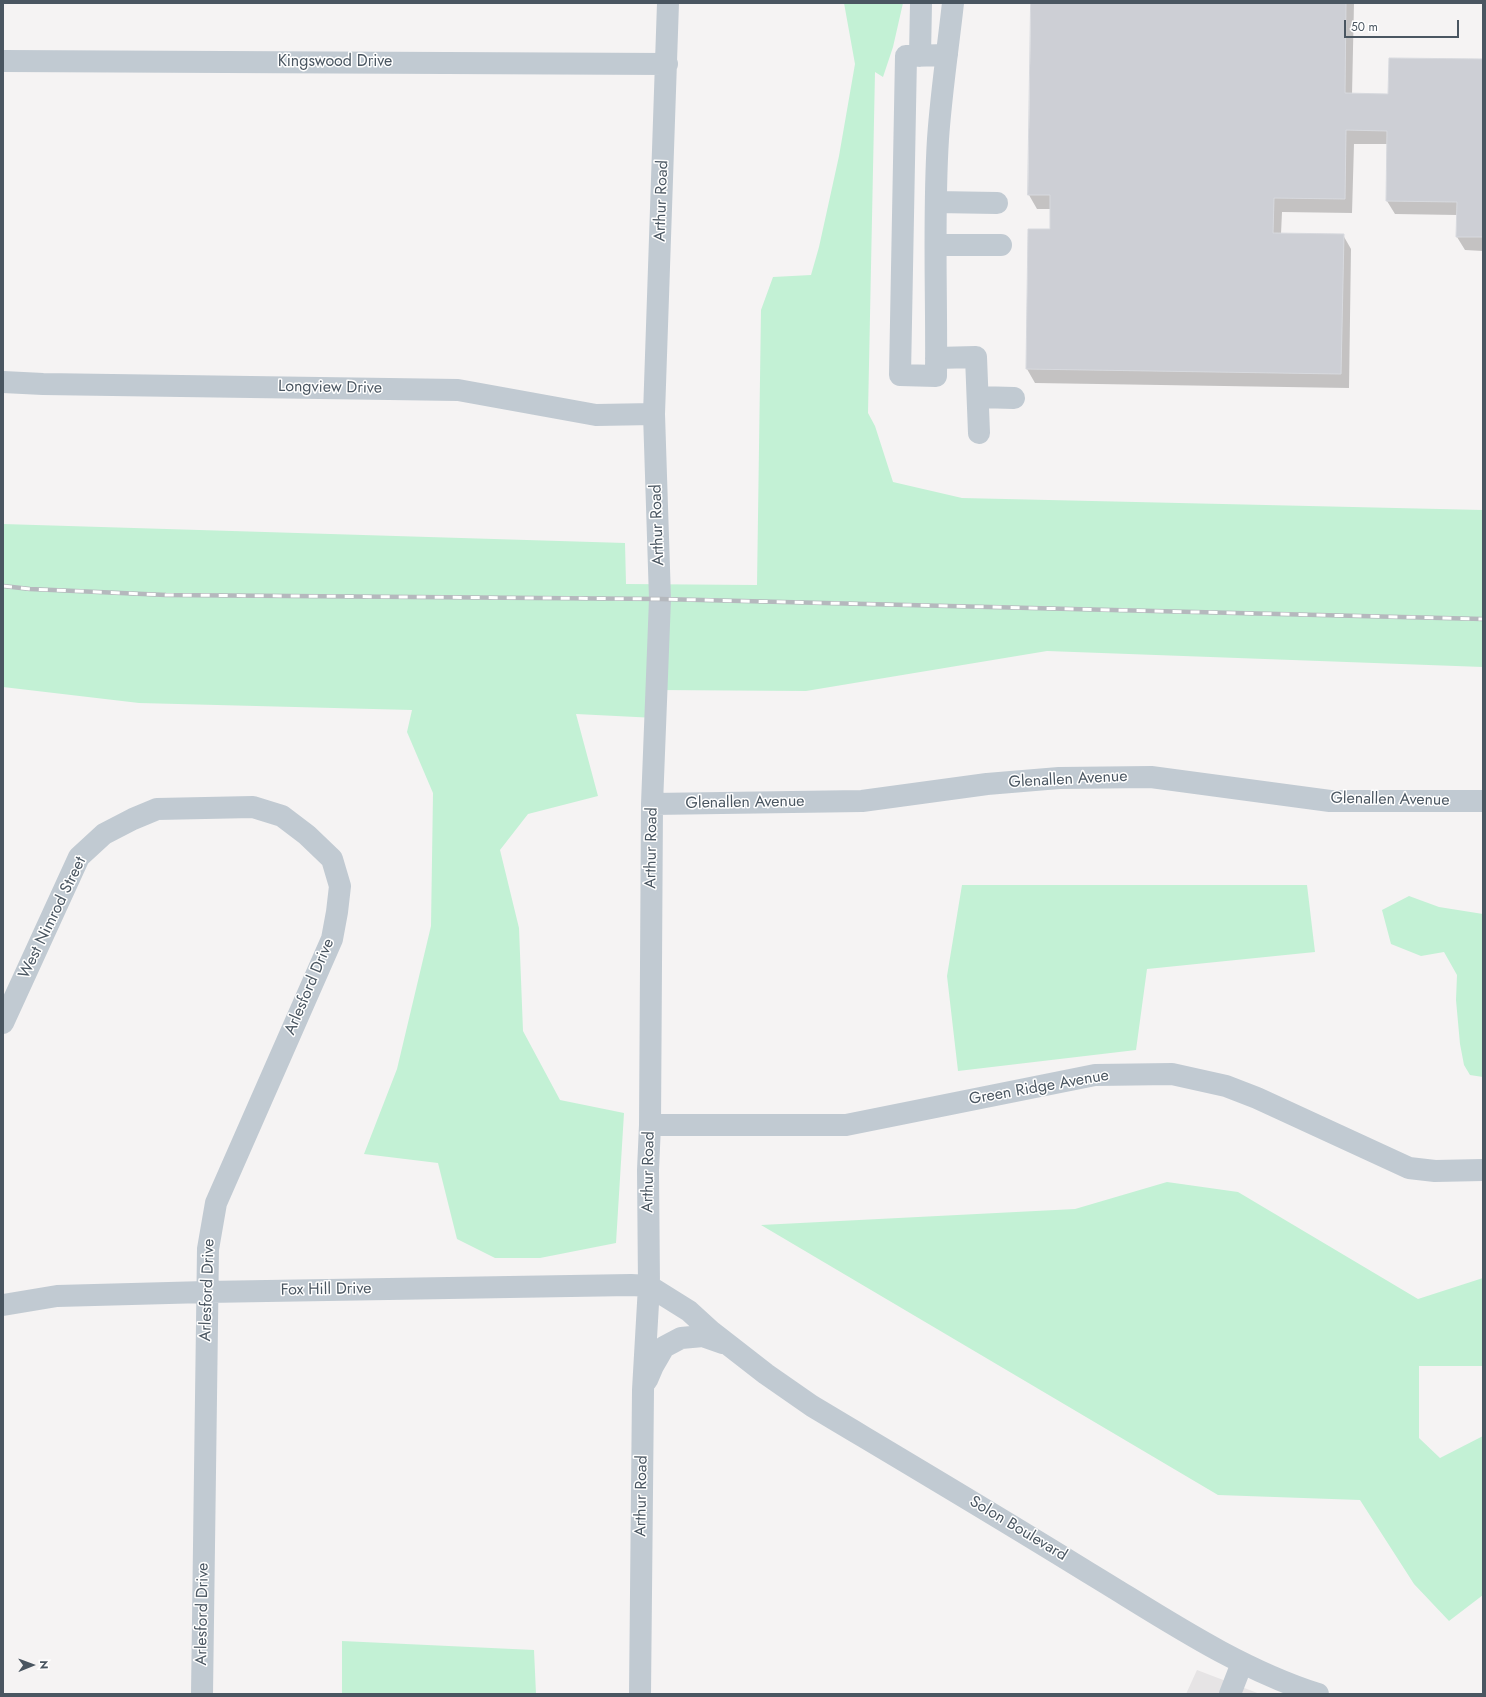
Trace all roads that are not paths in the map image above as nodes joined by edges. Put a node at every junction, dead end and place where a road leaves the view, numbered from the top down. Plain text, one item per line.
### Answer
1 (668, 3) edge
2 (921, 3) edge
3 (953, 3) edge
4 (947, 55) junction
5 (920, 56) junction
6 (3, 61) edge
7 (667, 64) junction
8 (936, 202) junction
9 (997, 203) dead end
10 (936, 245) junction
11 (1001, 245) dead end
12 (901, 275) junction
13 (936, 275) junction
14 (936, 358) junction
15 (3, 382) edge
16 (978, 397) junction
17 (1014, 398) dead end
18 (654, 414) junction
19 (979, 433) dead end
20 (1483, 801) edge
21 (652, 804) junction
22 (337, 912) joint
23 (3, 1023) edge
24 (650, 1125) junction
25 (1483, 1170) edge
26 (649, 1286) junction
27 (206, 1292) junction
28 (3, 1304) edge
29 (728, 1345) junction
30 (643, 1390) junction
31 (1242, 1663) junction
32 (202, 1694) edge
33 (640, 1694) edge
34 (1230, 1694) edge
35 (1318, 1694) edge

1 - 7 street, Arthur Road
2 - 5 street
3 - 4 street
4 - 5 street
4 - 8 street
5 - 12 street
6 - 7 street, Kingswood Drive
7 - 18 street, Arthur Road
8 - 9 street
8 - 10 street
10 - 11 street
10 - 13 street
12 - 13 street
12 - 14 street
13 - 14 street
14 - 16 street
15 - 18 street, Longview Drive
16 - 17 street
16 - 19 street
18 - 21 street, Arthur Road
20 - 21 street, Glenallen Avenue
21 - 24 street, Arthur Road
22 - 23 street, West Nimrod Street
22 - 27 street, Arlesford Drive
24 - 25 street, Green Ridge Avenue
24 - 26 street, Arthur Road
26 - 27 street, Fox Hill Drive
26 - 29 street, Solon Boulevard
26 - 30 street, Arthur Road
27 - 28 street, Fox Hill Drive
27 - 32 street, Arlesford Drive
29 - 30 street, Solon Boulevard
29 - 31 street, Solon Boulevard
30 - 33 street, Arthur Road
31 - 34 street
31 - 35 street, Solon Boulevard

